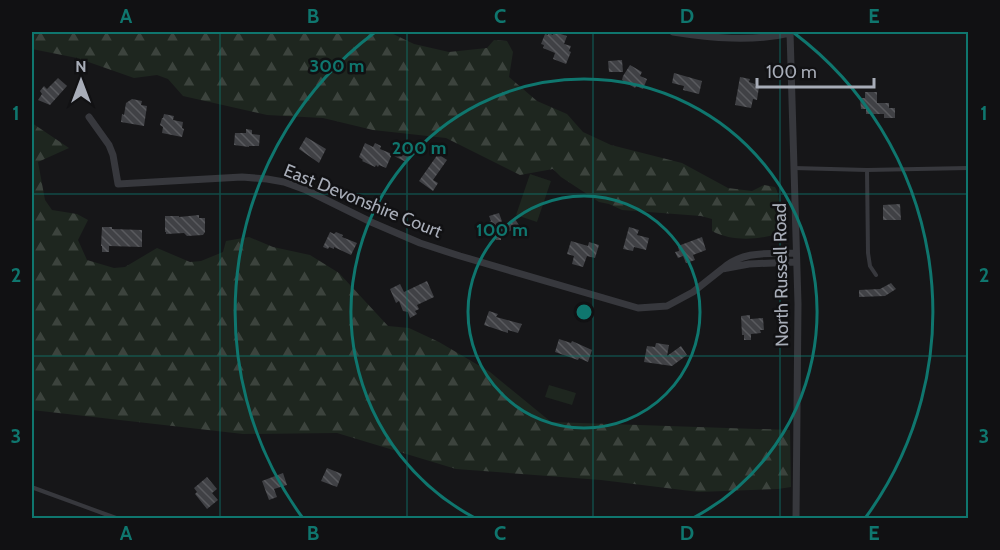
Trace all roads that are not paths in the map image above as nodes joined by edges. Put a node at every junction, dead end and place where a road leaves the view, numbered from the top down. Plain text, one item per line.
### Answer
1 (673, 32) edge
2 (780, 32) edge
3 (790, 32) edge
4 (89, 117) dead end
5 (794, 168) junction
6 (969, 168) edge
7 (867, 170) junction
8 (796, 253) junction
9 (796, 262) junction
10 (722, 269) junction
11 (876, 275) dead end
12 (34, 488) dead end
13 (116, 519) edge
14 (796, 519) edge

1 - 3 street
2 - 3 street
3 - 5 street, North Russell Road
4 - 10 street, East Devonshire Court
5 - 7 lane
5 - 8 street, North Russell Road
6 - 7 lane
7 - 11 lane
8 - 9 street, North Russell Road
8 - 10 street, East Devonshire Court
9 - 10 street, East Devonshire Court
9 - 14 street, North Russell Road
12 - 13 lane

